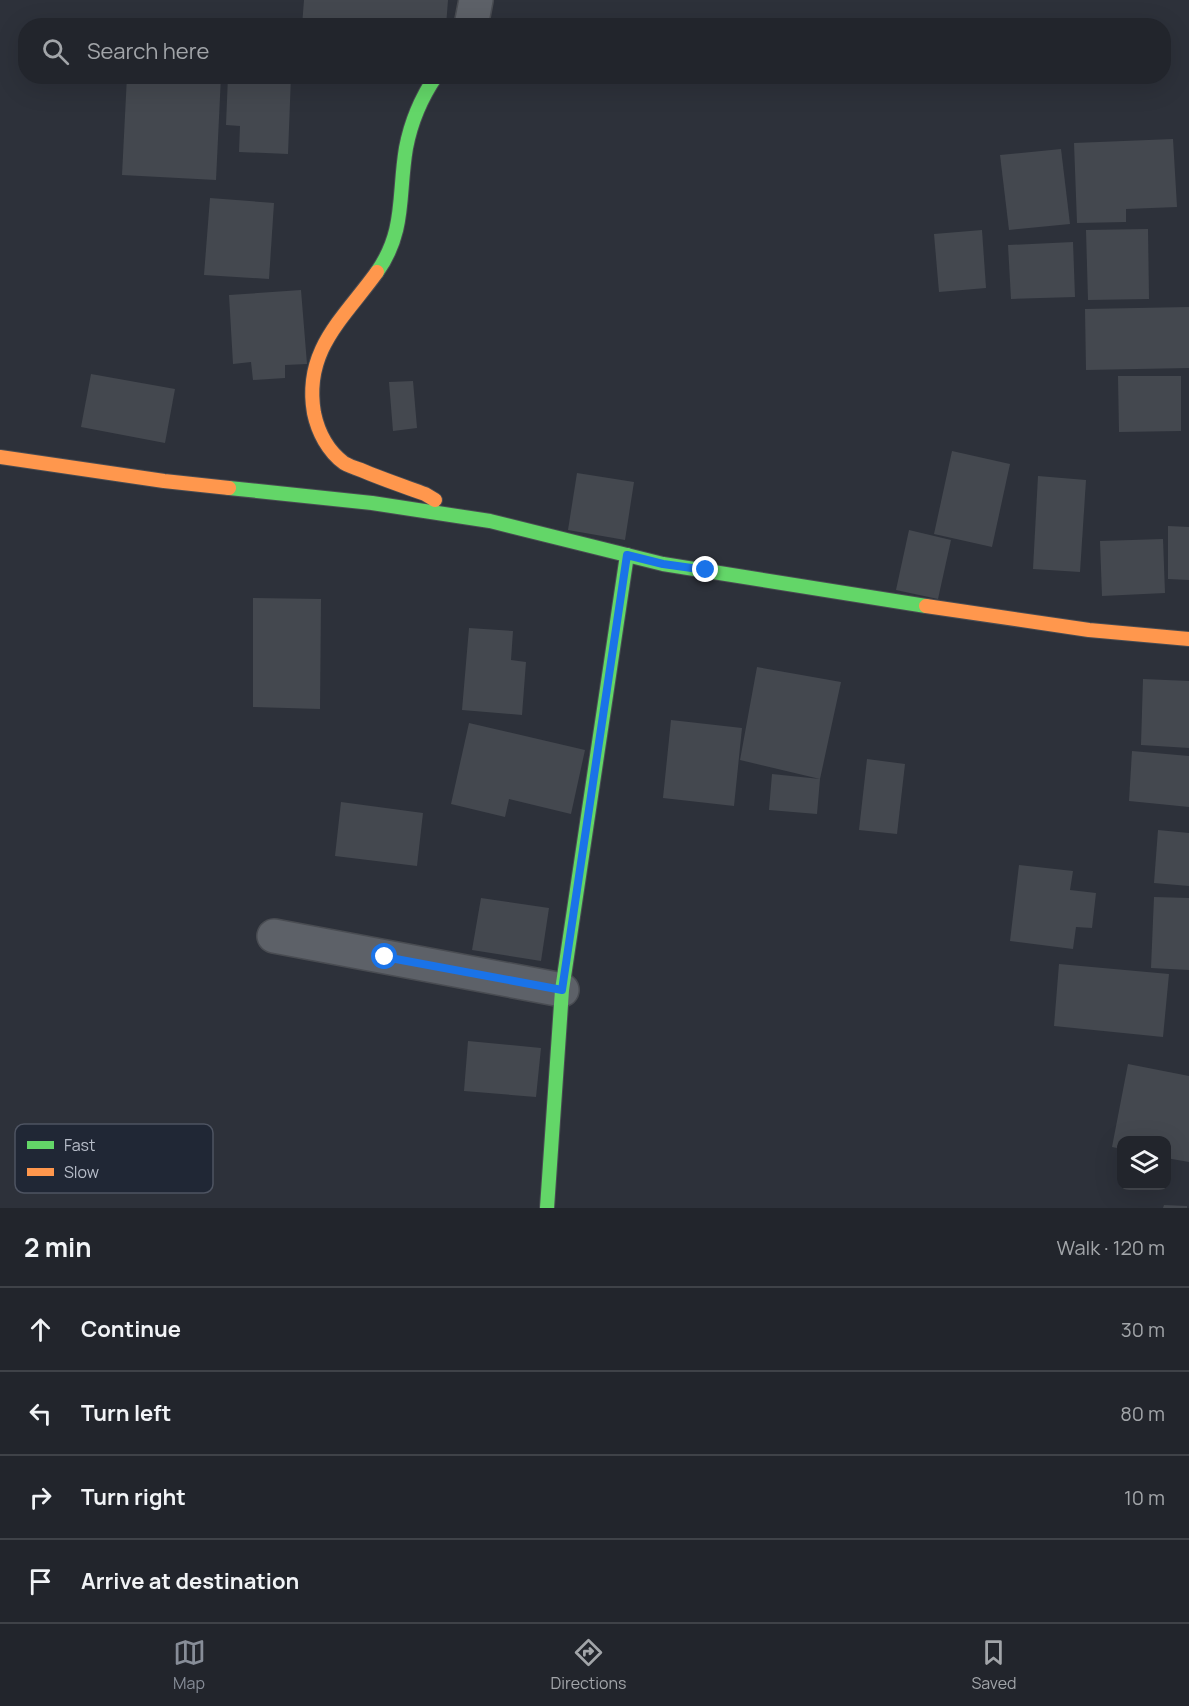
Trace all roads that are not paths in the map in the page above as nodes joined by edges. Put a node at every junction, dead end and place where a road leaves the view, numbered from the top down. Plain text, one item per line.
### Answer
1 (476, 0) edge
2 (473, 18) edge
3 (431, 84) edge
4 (0, 457) edge
5 (462, 517) junction
6 (627, 555) junction
7 (1189, 639) edge
8 (274, 936) dead end
9 (562, 990) junction
10 (547, 1208) edge

1 - 2 street
3 - 5 street
4 - 5 street
5 - 6 street
6 - 7 street
6 - 9 street
8 - 9 street
9 - 10 street

